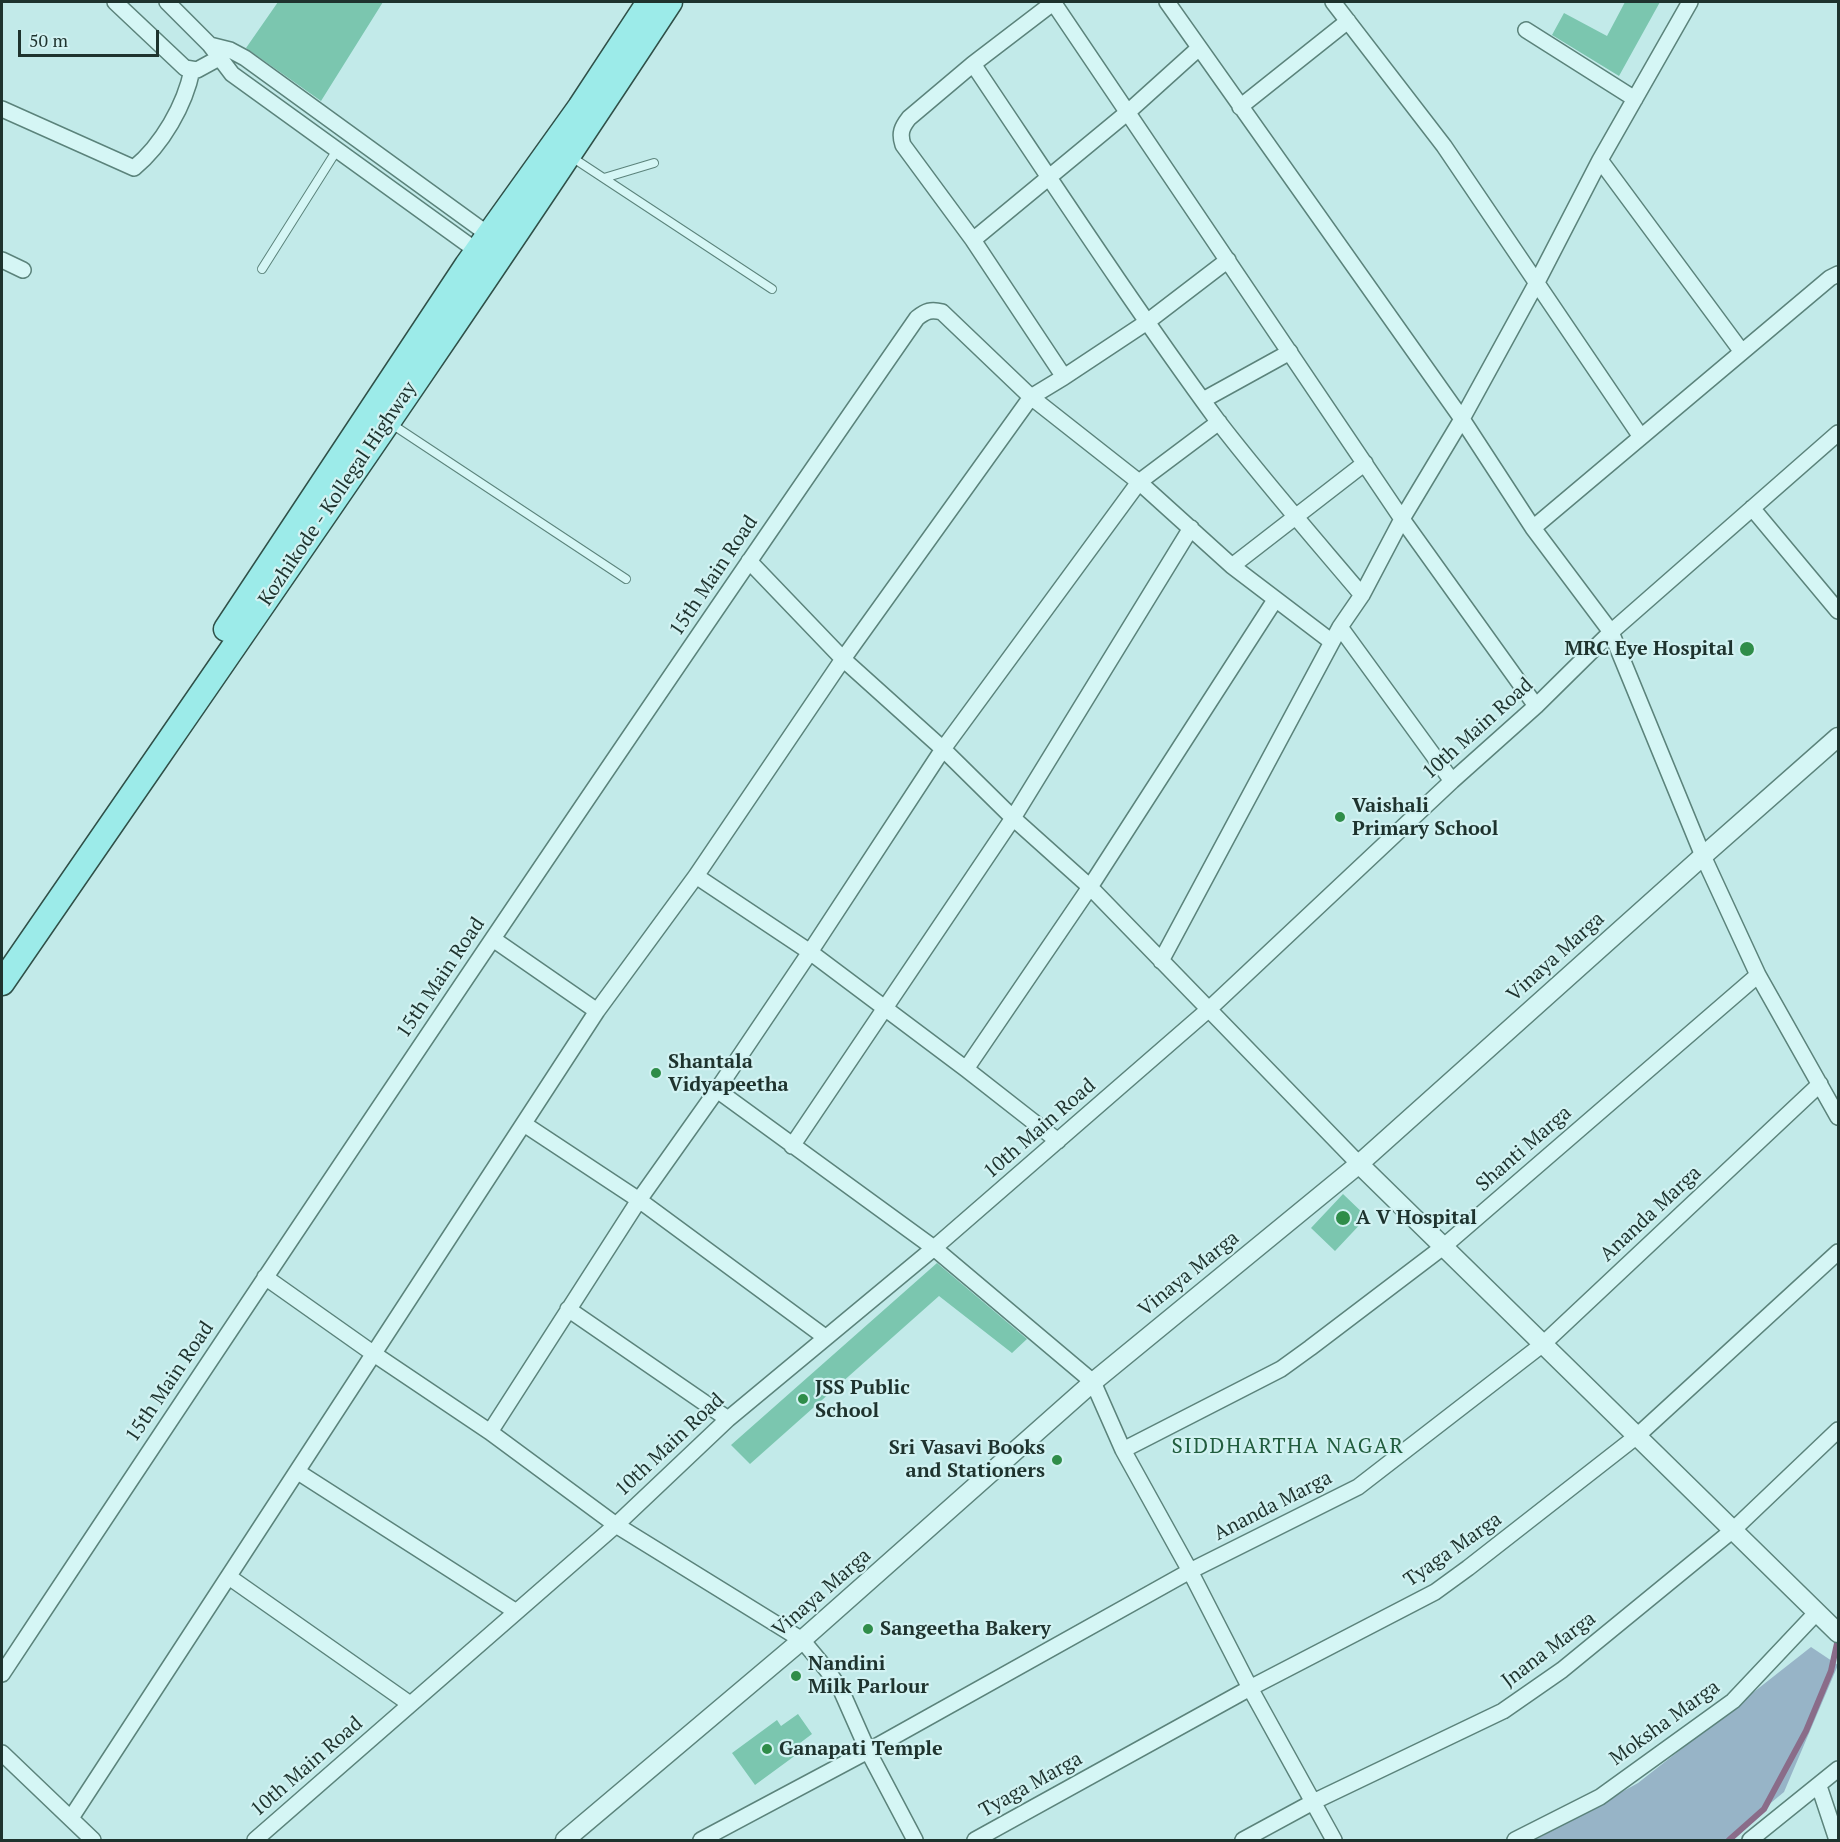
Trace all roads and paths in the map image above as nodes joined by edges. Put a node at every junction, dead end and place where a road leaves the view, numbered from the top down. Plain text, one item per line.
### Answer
1 (115, 2) edge
2 (167, 2) edge
3 (649, 2) edge
4 (670, 2) edge
5 (1054, 2) edge
6 (1167, 2) edge
7 (1332, 2) edge
8 (1690, 2) edge
9 (1348, 21) junction
10 (1526, 30) dead end
11 (210, 45) junction
12 (1198, 48) junction
13 (219, 58) junction
14 (973, 64) junction
15 (192, 70) junction
16 (1635, 99) junction
17 (1240, 107) junction
18 (2, 109) edge
19 (1128, 112) junction
20 (337, 150) junction
21 (568, 154) junction
22 (1600, 160) junction
23 (654, 163) dead end
24 (1049, 176) junction
25 (604, 178) junction
26 (973, 240) junction
27 (483, 243) junction
28 (2, 260) edge
29 (1228, 260) junction
30 (262, 269) dead end
31 (23, 270) dead end
32 (1839, 274) edge
33 (1536, 284) junction
34 (772, 289) dead end
35 (1147, 322) junction
36 (1290, 352) junction
37 (1742, 352) junction
38 (1064, 377) junction
39 (1031, 397) junction
40 (1203, 400) junction
41 (1462, 419) junction
42 (388, 422) junction
43 (1219, 422) junction
44 (1839, 433) edge
45 (1641, 437) junction
46 (1365, 463) junction
47 (1139, 482) junction
48 (1752, 508) junction
49 (1296, 517) junction
50 (1402, 519) junction
51 (1191, 528) junction
52 (1533, 528) junction
53 (748, 561) junction
54 (1232, 566) junction
55 (626, 579) dead end
56 (1362, 595) junction
57 (1275, 600) junction
58 (1839, 611) edge
59 (1340, 627) junction
60 (1611, 632) junction
61 (1332, 642) junction
62 (843, 659) junction
63 (1536, 706) junction
64 (1839, 737) edge
65 (943, 748) junction
66 (1452, 781) junction
67 (1013, 818) junction
68 (1703, 856) junction
69 (696, 876) junction
70 (1090, 887) junction
71 (493, 939) junction
72 (810, 952) junction
73 (2, 958) edge
74 (1161, 961) junction
75 (1758, 975) junction
76 (2, 983) edge
77 (884, 1007) junction
78 (1208, 1010) junction
79 (597, 1011) junction
80 (966, 1069) junction
81 (1820, 1084) junction
82 (717, 1090) junction
83 (1839, 1117) edge
84 (524, 1124) junction
85 (1058, 1141) junction
86 (792, 1146) junction
87 (1359, 1164) junction
88 (639, 1200) junction
89 (1443, 1247) junction
90 (934, 1248) junction
91 (1839, 1252) edge
92 (265, 1277) junction
93 (568, 1309) junction
94 (825, 1337) junction
95 (1543, 1344) junction
96 (374, 1354) junction
97 (1093, 1382) junction
98 (728, 1419) junction
99 (1839, 1430) edge
100 (490, 1432) junction
101 (1637, 1436) junction
102 (1123, 1450) junction
103 (298, 1472) junction
104 (616, 1525) junction
105 (1733, 1530) junction
106 (1190, 1571) junction
107 (230, 1577) junction
108 (515, 1611) junction
109 (1817, 1612) junction
110 (1835, 1629) edge
111 (802, 1640) junction
112 (2, 1674) edge
113 (1250, 1688) junction
114 (410, 1704) junction
115 (868, 1751) junction
116 (2, 1753) edge
117 (1839, 1769) edge
118 (1819, 1786) junction
119 (1313, 1802) junction
120 (71, 1818) junction
121 (93, 1840) edge
122 (255, 1840) edge
123 (565, 1840) edge
124 (701, 1840) edge
125 (915, 1840) edge
126 (975, 1840) edge
127 (1243, 1840) edge
128 (1334, 1840) edge
129 (1515, 1840) edge
130 (1750, 1840) edge
131 (1837, 1840) edge

1 - 15 street
2 - 11 street
3 - 27 main road
4 - 21 main road, Kozhikode - Kollegal Highway
5 - 14 street
5 - 19 street
6 - 12 street
7 - 9 street
8 - 16 street
9 - 17 street
9 - 33 street
10 - 16 street
11 - 13 street
11 - 27 street
12 - 17 street
12 - 19 street
13 - 15 street
13 - 20 street
14 - 24 street
14 - 26 street
15 - 18 street
16 - 22 street
17 - 41 street
19 - 24 street
19 - 29 street
20 - 27 street
20 - 30 lane
21 - 25 lane
21 - 42 main road, Kozhikode - Kollegal Highway
22 - 33 street
22 - 37 street
23 - 25 lane
24 - 26 street
24 - 35 street
25 - 34 lane
26 - 38 street
27 - 73 main road
28 - 31 street
29 - 35 street
29 - 36 street
32 - 37 street
33 - 41 street
33 - 45 street
35 - 38 street
35 - 40 street
36 - 40 street
36 - 46 street
37 - 45 street
38 - 39 street
39 - 47 street
39 - 53 street, 15th Main Road
39 - 62 street
40 - 43 street
41 - 50 street
41 - 52 street
42 - 55 lane
42 - 76 main road, Kozhikode - Kollegal Highway
43 - 47 street
43 - 49 street
44 - 48 street, 10th Main Road
45 - 52 street
46 - 49 street
46 - 50 street
47 - 51 street
47 - 65 street
48 - 58 street
48 - 60 street, 10th Main Road
49 - 54 street
49 - 56 street
50 - 56 street
50 - 63 street
51 - 54 street
51 - 67 street
52 - 60 street
53 - 62 street
53 - 71 street, 15th Main Road
54 - 57 street
56 - 59 street
57 - 61 street
57 - 70 street
59 - 61 street
59 - 66 street
60 - 63 street, 10th Main Road
60 - 68 street
61 - 74 street
62 - 65 street
62 - 69 street
63 - 66 street, 10th Main Road
64 - 68 street, Vinaya Marga
65 - 67 street
65 - 72 street
66 - 78 street, 10th Main Road
67 - 70 street
67 - 77 street
68 - 75 street
68 - 87 street, Vinaya Marga
69 - 72 street
69 - 79 street
70 - 74 street
70 - 80 street
71 - 79 street
71 - 92 street, 15th Main Road
72 - 77 street
72 - 82 street
74 - 78 street
75 - 81 street
75 - 89 street, Shanti Marga
77 - 80 street
77 - 86 street
78 - 85 street, 10th Main Road
78 - 87 street
79 - 84 street
80 - 85 street
81 - 83 street
81 - 95 street, Ananda Marga
82 - 86 street
82 - 88 street
84 - 88 street
84 - 96 street
85 - 90 street, 10th Main Road
86 - 90 street
87 - 89 street
87 - 97 street, Vinaya Marga
88 - 93 street
88 - 94 street
89 - 95 street
89 - 102 street, Shanti Marga
90 - 94 street, 10th Main Road
90 - 97 street
91 - 101 street, Tyaga Marga
92 - 96 street
92 - 112 street, 15th Main Road
93 - 98 street
93 - 100 street
94 - 98 street, 10th Main Road
95 - 101 street
95 - 106 street, Ananda Marga
96 - 100 street
96 - 103 street
97 - 102 street
97 - 111 street, Vinaya Marga
98 - 104 street, 10th Main Road
99 - 105 street, Jnana Marga
100 - 104 street
101 - 105 street
101 - 113 street, Tyaga Marga
102 - 106 street
103 - 107 street
103 - 108 street
104 - 108 street, 10th Main Road
104 - 111 street
105 - 109 street
105 - 119 street, Jnana Marga
106 - 113 street
106 - 115 street, Ananda Marga
107 - 114 street
107 - 120 street
108 - 114 street, 10th Main Road
109 - 110 street
109 - 129 street, Moksha Marga
111 - 115 street
111 - 123 street, Vinaya Marga
113 - 119 street
113 - 126 street, Tyaga Marga
114 - 122 street, 10th Main Road
115 - 124 street, Ananda Marga
115 - 125 street
116 - 120 street
117 - 118 street
118 - 130 street
118 - 131 street
119 - 127 street, Jnana Marga
119 - 128 street
120 - 121 street

